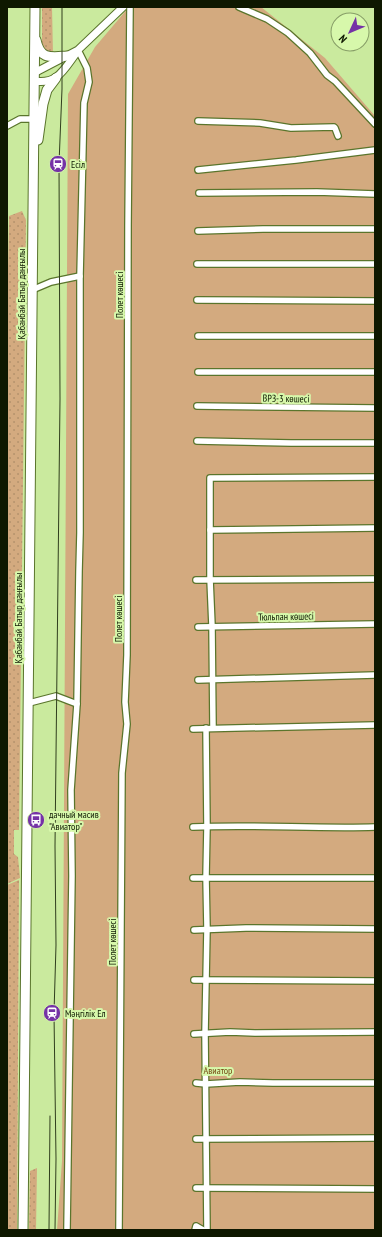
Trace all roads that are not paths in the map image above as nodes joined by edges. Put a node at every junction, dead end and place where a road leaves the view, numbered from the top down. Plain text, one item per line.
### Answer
1 (34, 7) edge
2 (122, 7) edge
3 (130, 7) edge
4 (239, 7) edge
5 (34, 28) junction
6 (78, 50) junction
7 (67, 56) junction
8 (34, 77) junction
9 (56, 78) junction
10 (33, 118) junction
11 (198, 120) dead end
12 (375, 124) edge
13 (7, 126) edge
14 (338, 136) dead end
15 (375, 150) edge
16 (198, 170) dead end
17 (32, 184) junction
18 (199, 193) dead end
19 (375, 194) edge
20 (375, 229) edge
21 (198, 231) dead end
22 (197, 264) dead end
23 (375, 264) edge
24 (80, 276) junction
25 (32, 290) junction
26 (197, 300) dead end
27 (375, 301) edge
28 (198, 336) dead end
29 (375, 336) edge
30 (198, 372) dead end
31 (375, 372) edge
32 (197, 406) dead end
33 (375, 408) edge
34 (197, 441) dead end
35 (375, 443) edge
36 (375, 477) edge
37 (375, 528) edge
38 (210, 530) junction
39 (210, 579) junction
40 (375, 579) edge
41 (196, 580) dead end
42 (375, 624) edge
43 (212, 626) junction
44 (198, 627) dead end
45 (375, 675) edge
46 (213, 679) junction
47 (198, 680) dead end
48 (29, 703) junction
49 (77, 704) junction
50 (375, 726) edge
51 (206, 728) junction
52 (213, 728) junction
53 (193, 729) dead end
54 (207, 826) junction
55 (193, 827) dead end
56 (375, 827) edge
57 (206, 877) junction
58 (194, 878) dead end
59 (375, 878) edge
60 (207, 929) junction
61 (375, 929) edge
62 (194, 930) dead end
63 (194, 980) dead end
64 (206, 980) junction
65 (375, 981) edge
66 (375, 1032) edge
67 (205, 1033) junction
68 (194, 1034) dead end
69 (196, 1083) dead end
70 (375, 1083) edge
71 (206, 1084) junction
72 (375, 1138) edge
73 (196, 1139) dead end
74 (207, 1139) junction
75 (196, 1188) dead end
76 (206, 1188) junction
77 (375, 1189) edge
78 (23, 1230) edge
79 (67, 1230) edge
80 (119, 1230) edge
81 (195, 1230) edge
82 (203, 1230) edge
83 (207, 1230) edge

1 - 5 main road, Қабанбай Батыр даңғылы
2 - 6 street
3 - 80 street, Полет көшесі
4 - 12 street
5 - 7 main road
5 - 8 main road, Қабанбай Батыр даңғылы
6 - 7 street
6 - 9 street
6 - 24 street
7 - 8 street
8 - 9 street
8 - 10 main road, Қабанбай Батыр даңғылы
9 - 17 main road
10 - 13 street
10 - 17 main road, Қабанбай Батыр даңғылы
11 - 14 street
15 - 16 street
17 - 25 main road, Қабанбай Батыр даңғылы
18 - 19 street
20 - 21 street
22 - 23 street
24 - 25 street
24 - 49 street
25 - 48 main road, Қабанбай Батыр даңғылы
26 - 27 street
28 - 29 street
30 - 31 street
32 - 33 street, ВРЗ-3 көшесі
34 - 35 street
36 - 38 street
37 - 38 street
38 - 39 street
39 - 40 street
39 - 41 street
39 - 43 street
42 - 43 street, Тюльпан көшесі
43 - 44 street, Тюльпан көшесі
43 - 46 street
45 - 46 street
46 - 47 street
46 - 52 street
48 - 49 street
48 - 78 main road, Қабанбай Батыр даңғылы
49 - 79 street
50 - 52 street
51 - 52 street
51 - 53 street
51 - 54 street
54 - 55 street
54 - 56 street
54 - 57 street
57 - 58 street
57 - 59 street
57 - 60 street
60 - 61 street
60 - 62 street
60 - 64 street
63 - 64 street
64 - 65 street
64 - 67 street
66 - 67 street
67 - 68 street
67 - 71 street
69 - 71 street
70 - 71 street
71 - 74 street
72 - 74 street
73 - 74 street
74 - 76 street
75 - 76 street
76 - 77 street
76 - 83 street
81 - 82 street

